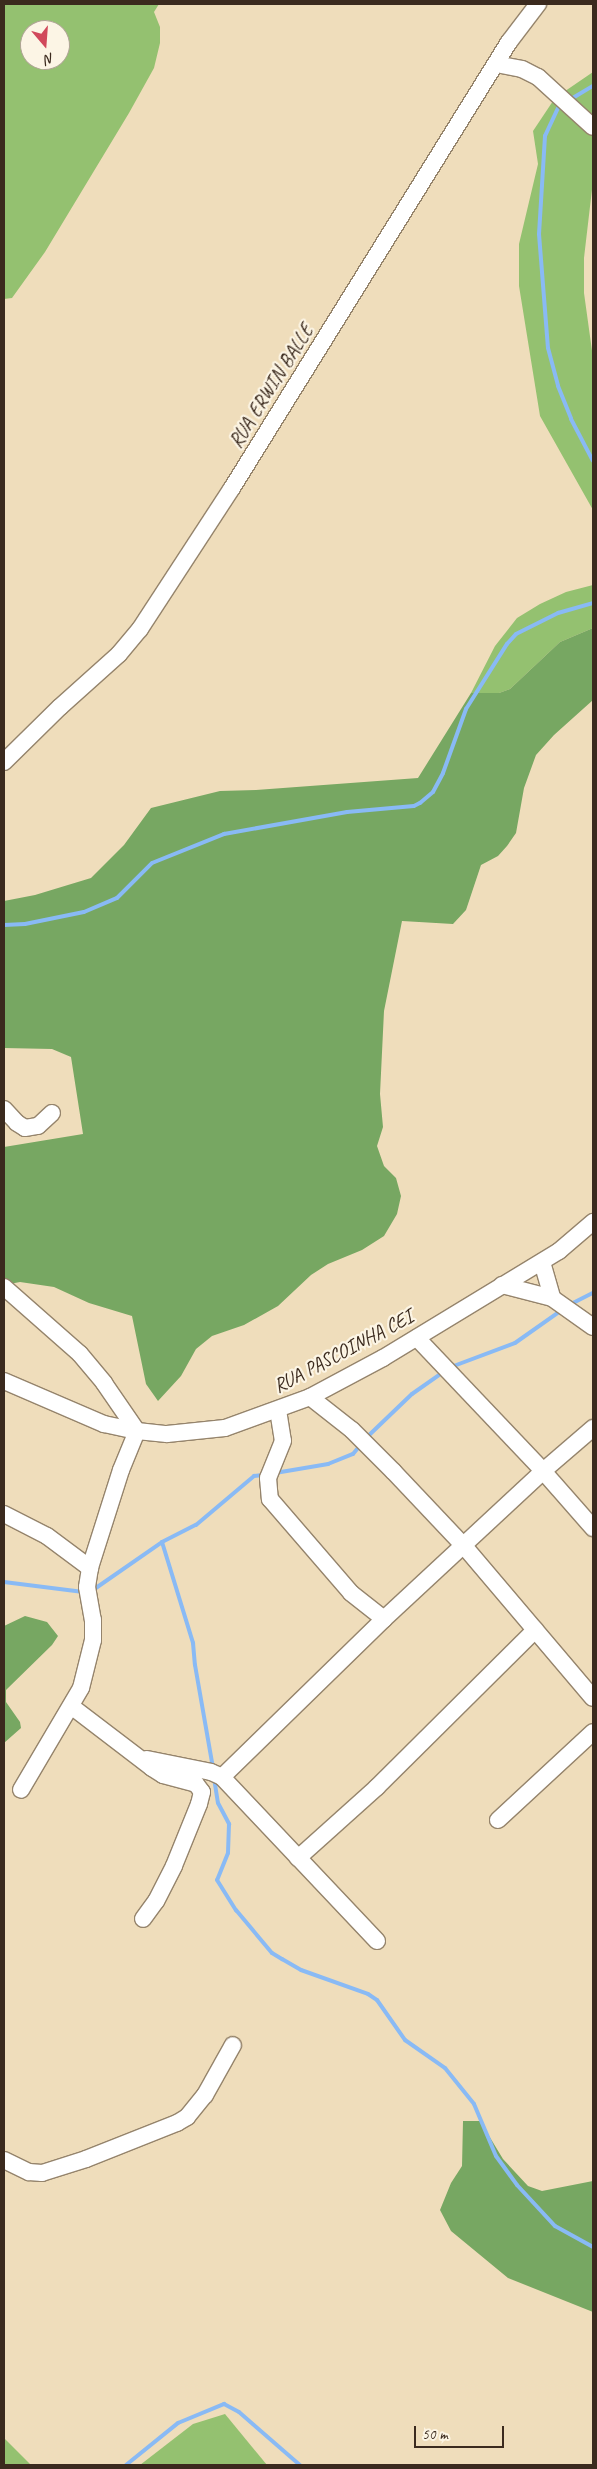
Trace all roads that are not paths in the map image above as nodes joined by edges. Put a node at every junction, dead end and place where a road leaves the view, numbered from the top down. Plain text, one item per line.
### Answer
1 (538, 4) edge
2 (496, 64) junction
3 (593, 127) edge
4 (4, 762) edge
5 (4, 1109) edge
6 (52, 1113) dead end
7 (593, 1222) edge
8 (542, 1262) junction
9 (502, 1285) junction
10 (4, 1287) edge
11 (552, 1298) junction
12 (593, 1327) edge
13 (417, 1338) junction
14 (4, 1381) edge
15 (310, 1396) junction
16 (278, 1410) junction
17 (593, 1428) edge
18 (137, 1431) junction
19 (543, 1471) junction
20 (4, 1514) edge
21 (593, 1528) edge
22 (464, 1546) junction
23 (90, 1568) junction
24 (384, 1619) junction
25 (535, 1630) junction
26 (593, 1698) edge
27 (71, 1706) junction
28 (593, 1732) edge
29 (137, 1758) junction
30 (222, 1777) junction
31 (21, 1790) dead end
32 (498, 1820) dead end
33 (298, 1858) junction
34 (143, 1919) dead end
35 (377, 1941) dead end
36 (233, 2045) dead end
37 (4, 2160) edge

1 - 2 street, RUA ERWIN BALLE
2 - 3 street
2 - 4 street, RUA ERWIN BALLE
5 - 6 street
7 - 8 street, RUA PASCOINHA CEI
8 - 9 street, RUA PASCOINHA CEI
8 - 11 street
9 - 11 street
9 - 13 street, RUA PASCOINHA CEI
10 - 18 street
11 - 12 street
13 - 15 street, RUA PASCOINHA CEI
13 - 19 street
14 - 18 street, RUA PASCOINHA CEI
15 - 16 street, RUA PASCOINHA CEI
15 - 22 street
16 - 18 street, RUA PASCOINHA CEI
16 - 24 street
17 - 19 street
18 - 23 street
19 - 21 street
19 - 22 street
20 - 23 street
22 - 24 street
22 - 25 street
23 - 27 street
24 - 30 street
25 - 26 street
25 - 33 street
27 - 29 street
27 - 31 street
28 - 32 street
29 - 30 street
29 - 34 street
30 - 33 street
33 - 35 street
36 - 37 street

